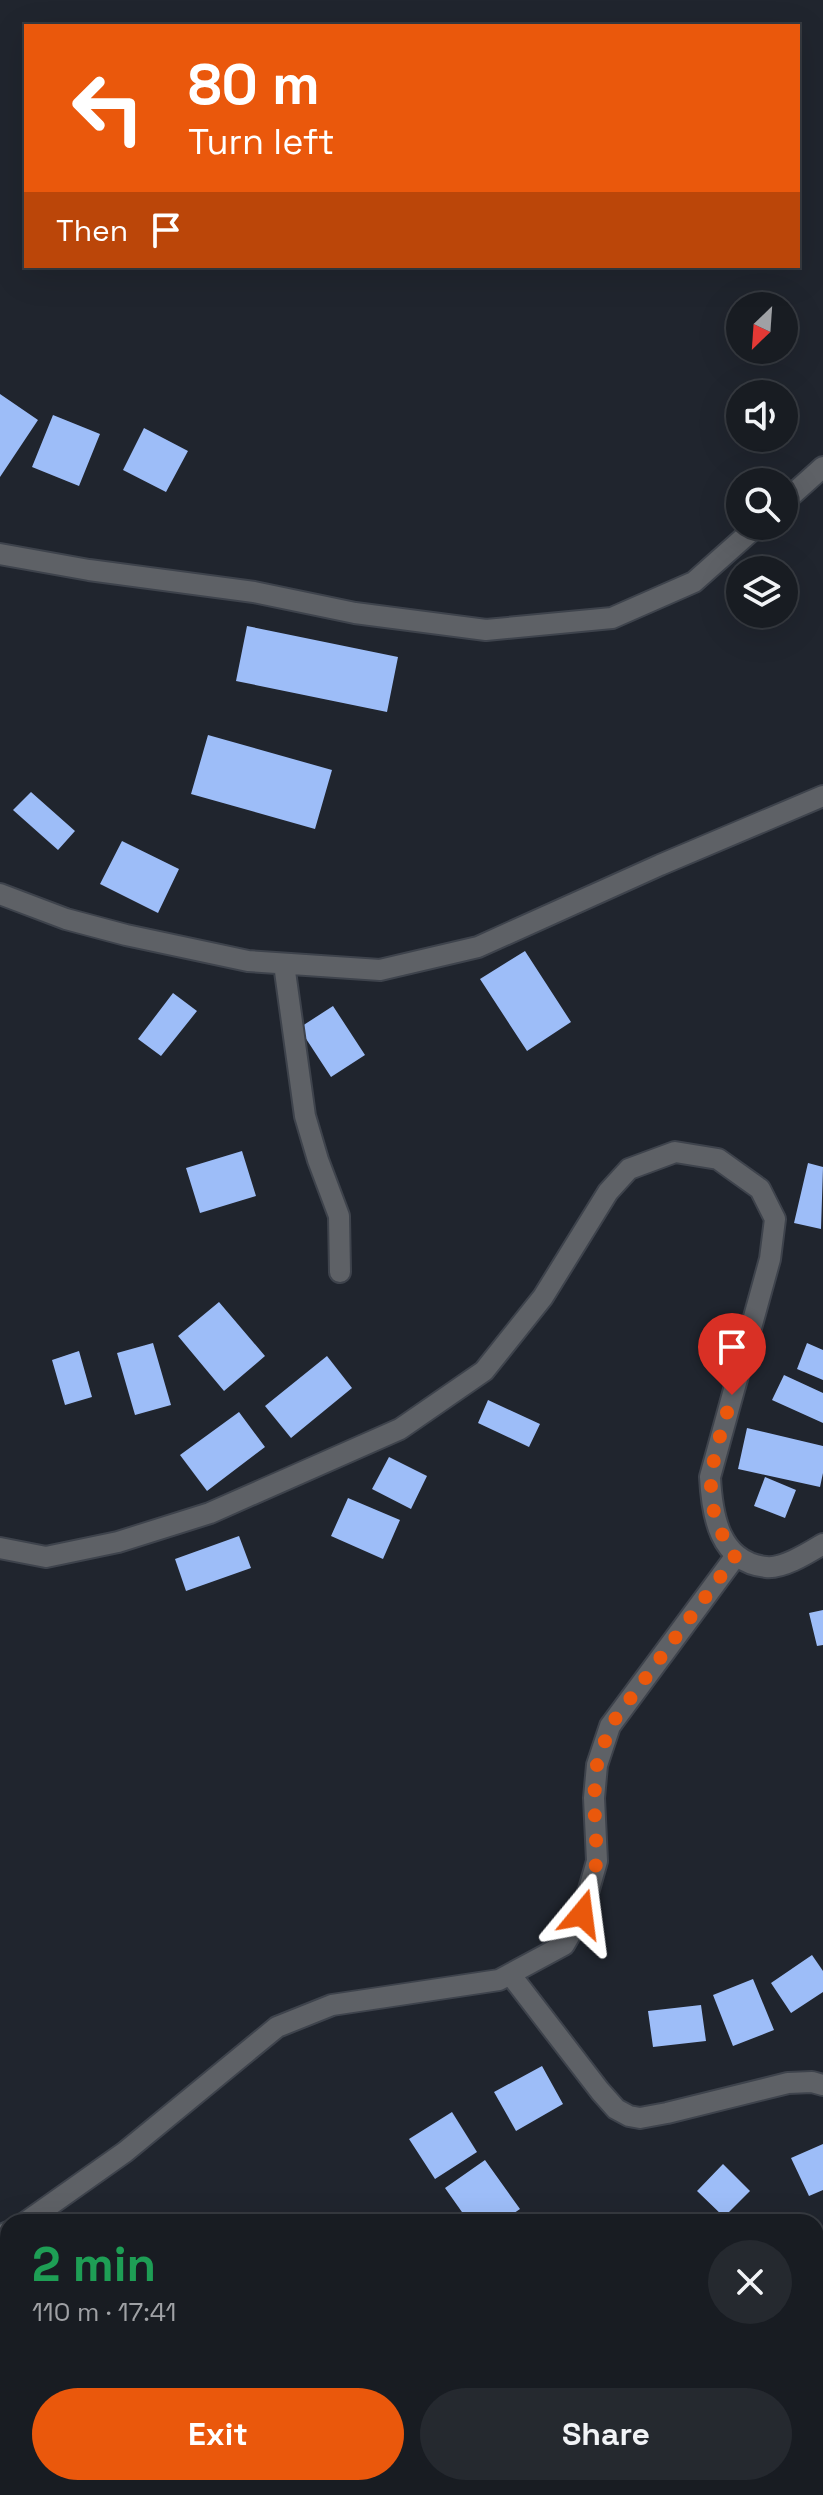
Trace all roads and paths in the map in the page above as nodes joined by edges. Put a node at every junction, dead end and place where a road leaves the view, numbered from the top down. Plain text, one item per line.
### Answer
1 (823, 467) edge
2 (798, 489) edge
3 (741, 540) edge
4 (0, 554) edge
5 (823, 796) edge
6 (0, 894) edge
7 (284, 964) junction
8 (340, 1272) dead end
9 (823, 1544) edge
10 (0, 1548) edge
11 (735, 1557) junction
12 (510, 1974) junction
13 (823, 2085) edge
14 (37, 2214) edge

1 - 2 street
3 - 4 street
5 - 7 street
6 - 7 street
7 - 8 street
9 - 11 street
10 - 11 street
11 - 12 street
12 - 13 street
12 - 14 street

